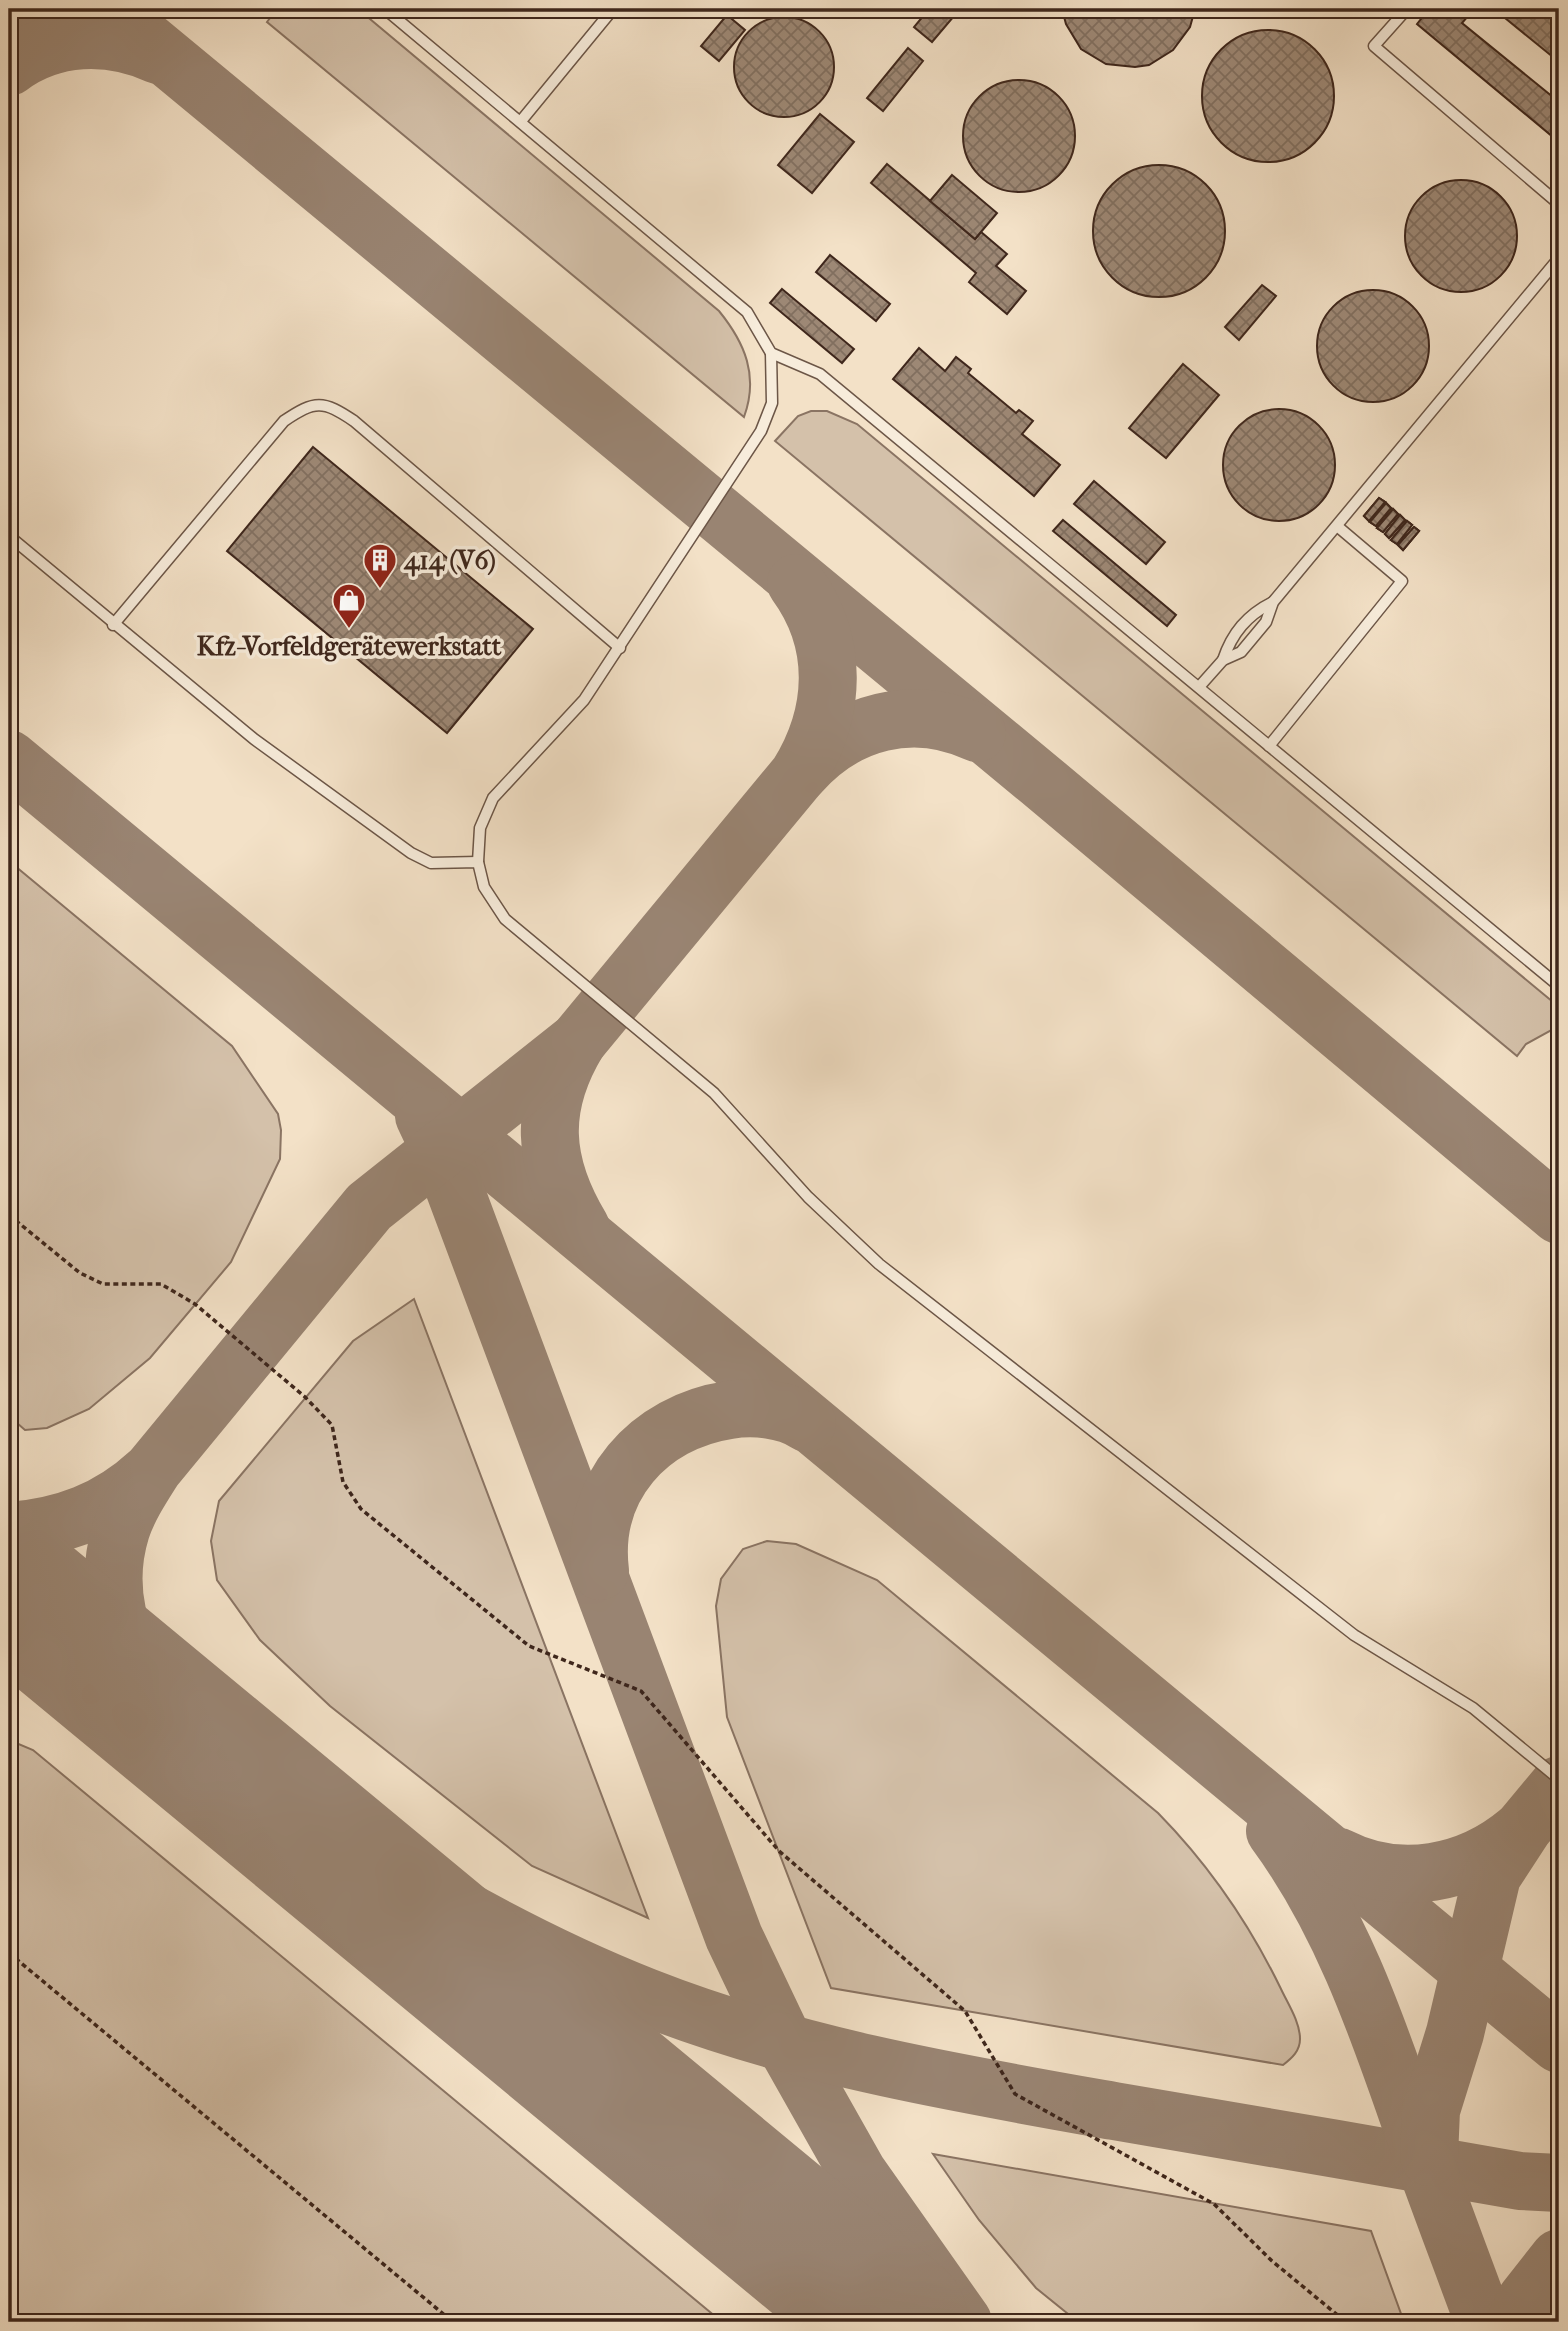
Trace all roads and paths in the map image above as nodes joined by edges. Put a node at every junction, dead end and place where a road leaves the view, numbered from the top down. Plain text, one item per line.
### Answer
1 (385, 9) edge
2 (613, 9) edge
3 (1406, 9) edge
4 (521, 121) junction
5 (1559, 204) edge
6 (1559, 258) edge
7 (771, 353) junction
8 (1337, 526) junction
9 (9, 536) edge
10 (1273, 602) junction
11 (113, 625) junction
12 (620, 648) junction
13 (1223, 660) junction
14 (1199, 687) junction
15 (1269, 746) junction
16 (478, 862) junction
17 (1559, 986) edge
18 (9, 1215) edge
19 (1559, 1779) edge
20 (9, 1953) edge
21 (453, 2322) edge
22 (1346, 2322) edge

1 - 4 lane
2 - 4 lane
3 - 5 lane
4 - 7 lane
6 - 8 lane
7 - 12 lane
7 - 14 lane
8 - 10 lane
8 - 15 lane
9 - 11 lane
10 - 13 lane
10 - 13 lane
11 - 12 lane
11 - 16 lane
12 - 16 lane
13 - 14 lane
14 - 15 lane
15 - 17 lane
16 - 19 lane
18 - 22 path
20 - 21 path

